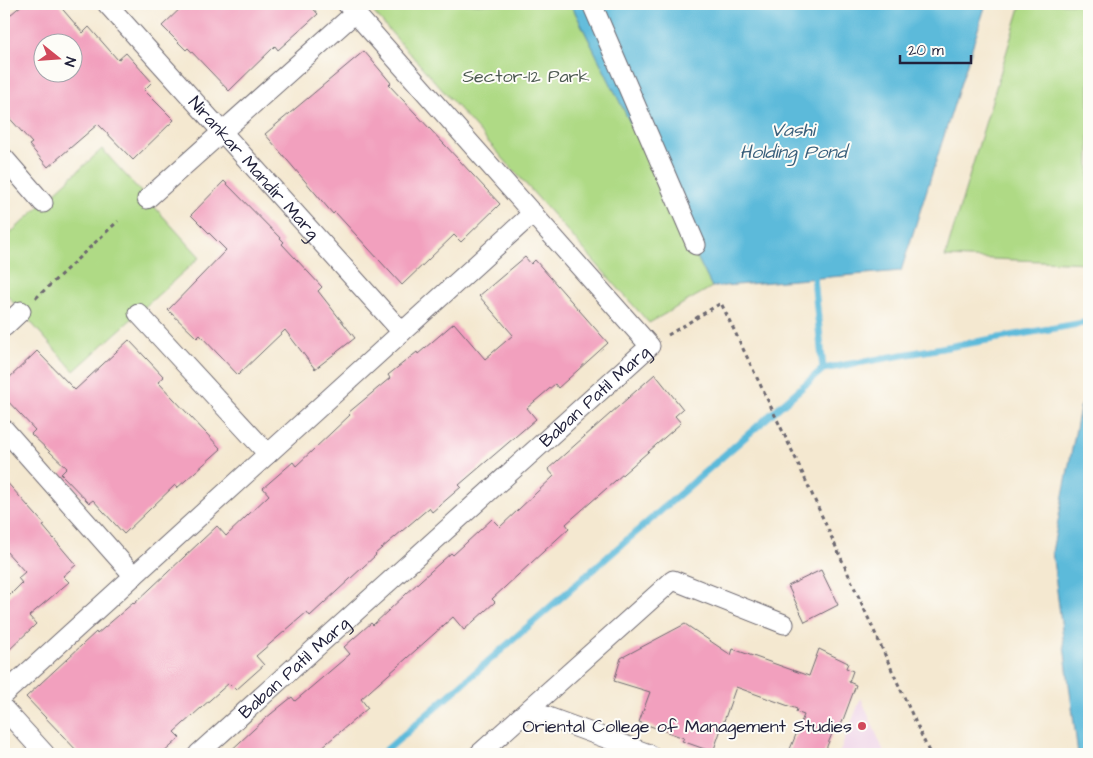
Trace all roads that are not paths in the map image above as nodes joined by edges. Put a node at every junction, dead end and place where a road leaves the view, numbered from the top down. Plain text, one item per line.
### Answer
1 (107, 4) edge
2 (592, 4) edge
3 (351, 8) edge
4 (222, 132) junction
5 (4, 158) edge
6 (147, 199) dead end
7 (43, 202) dead end
8 (533, 213) junction
9 (696, 245) dead end
10 (21, 312) dead end
11 (138, 314) dead end
12 (4, 327) edge
13 (402, 332) junction
14 (4, 428) edge
15 (268, 454) junction
16 (134, 576) junction
17 (784, 624) dead end
18 (4, 694) edge
19 (4, 709) edge
20 (529, 710) junction
21 (45, 754) edge
22 (198, 754) edge
23 (479, 754) edge
24 (649, 754) edge

1 - 4 street, Nirankar Mandir Marg
2 - 9 street
3 - 4 street
3 - 8 street, Baban Patil Marg
4 - 6 street
4 - 13 street, Nirankar Mandir Marg
5 - 7 street
8 - 13 street
8 - 22 street, Baban Patil Marg
10 - 12 street
11 - 15 street
13 - 15 street
14 - 16 street
15 - 16 street
16 - 18 street
17 - 20 street
19 - 21 street
20 - 23 street
20 - 24 street

